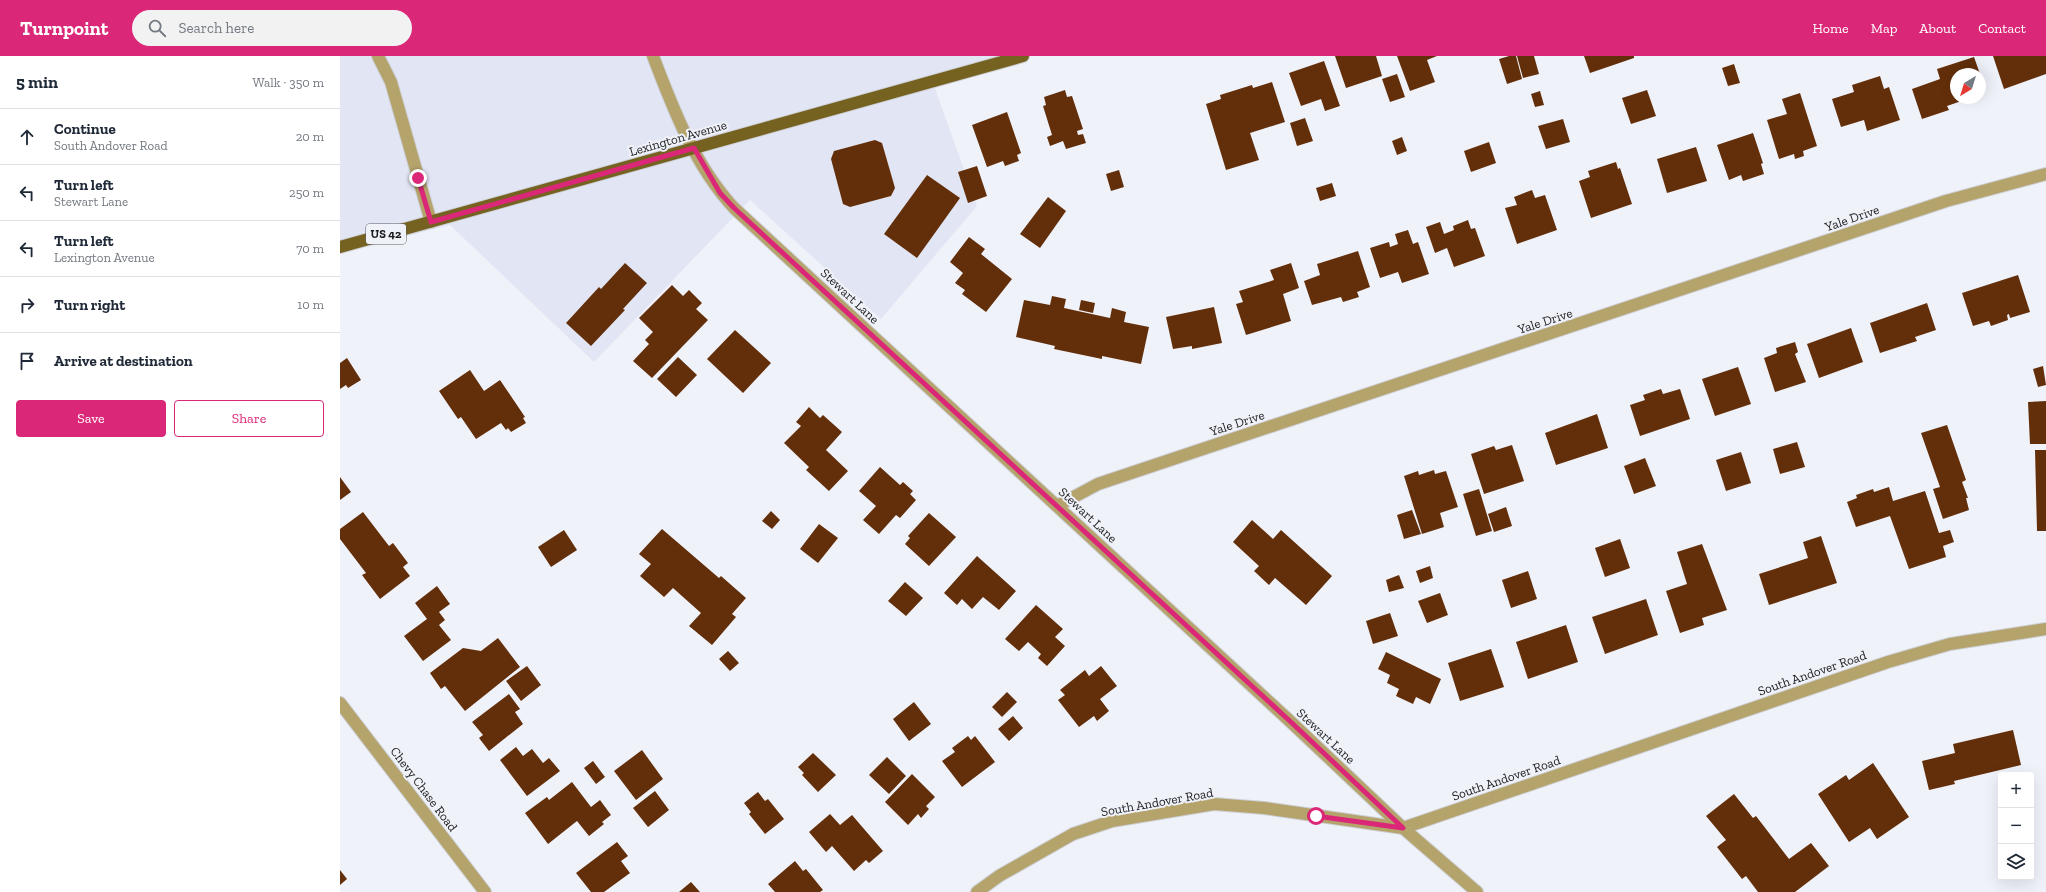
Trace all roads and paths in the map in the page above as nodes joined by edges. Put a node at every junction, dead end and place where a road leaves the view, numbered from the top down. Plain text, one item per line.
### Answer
1 (378, 56) edge
2 (653, 56) edge
3 (1024, 56) edge
4 (694, 148) junction
5 (2046, 174) edge
6 (431, 222) junction
7 (340, 247) edge
8 (1057, 506) junction
9 (2046, 629) edge
10 (340, 702) edge
11 (1403, 828) junction
12 (485, 892) edge
13 (977, 892) edge
14 (1477, 892) edge

1 - 6 street
2 - 4 street, Stewart Lane
3 - 4 main road, Lexington Avenue / US 42
4 - 6 main road, Lexington Avenue / US 42
4 - 8 street, Stewart Lane
5 - 8 street, Yale Drive
6 - 7 main road, Lexington Avenue / US 42
8 - 11 street, Stewart Lane
9 - 11 street, South Andover Road
10 - 12 street, Chevy Chase Road
11 - 13 street, South Andover Road
11 - 14 street, Stewart Lane

